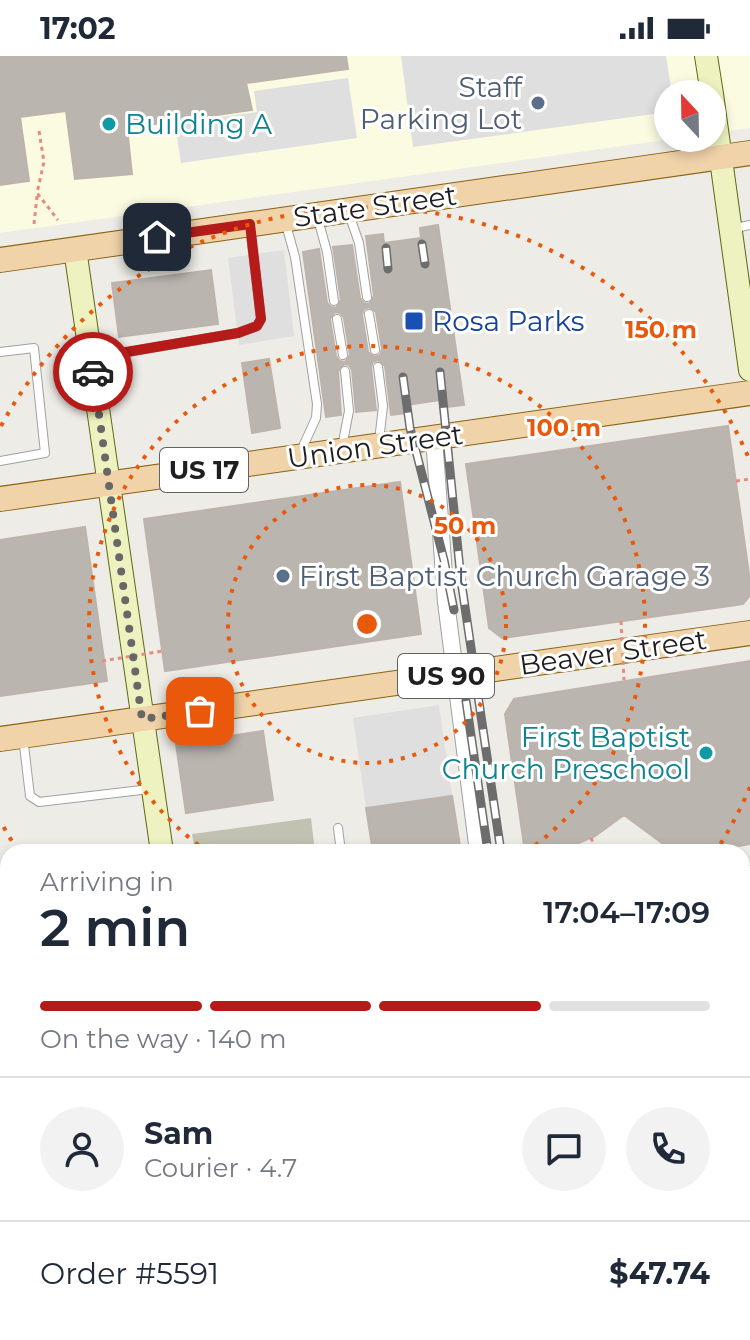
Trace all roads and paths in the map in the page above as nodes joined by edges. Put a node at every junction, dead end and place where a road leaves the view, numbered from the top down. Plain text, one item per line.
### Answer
1 (706, 56) edge
2 (710, 80) edge
3 (39, 131) dead end
4 (720, 152) edge
5 (750, 153) edge
6 (721, 157) junction
7 (38, 194) junction
8 (348, 209) junction
9 (317, 214) junction
10 (284, 218) junction
11 (58, 220) dead end
12 (34, 224) dead end
13 (250, 224) junction
14 (740, 227) edge
15 (75, 249) junction
16 (0, 260) edge
17 (367, 297) dead end
18 (334, 301) dead end
19 (369, 314) dead end
20 (337, 319) dead end
21 (375, 350) dead end
22 (0, 352) edge
23 (343, 355) dead end
24 (91, 358) junction
25 (378, 367) dead end
26 (750, 370) edge
27 (345, 371) dead end
28 (750, 393) edge
29 (434, 438) junction
30 (378, 446) junction
31 (340, 452) junction
32 (298, 457) junction
33 (0, 461) edge
34 (750, 479) edge
35 (736, 481) dead end
36 (109, 484) junction
37 (0, 499) edge
38 (621, 621) dead end
39 (750, 633) edge
40 (163, 651) dead end
41 (102, 661) dead end
42 (454, 675) junction
43 (624, 680) dead end
44 (142, 719) junction
45 (11, 738) edge
46 (153, 788) junction
47 (338, 828) dead end
48 (591, 838) dead end
49 (161, 844) edge
50 (340, 844) edge
51 (477, 844) edge
52 (594, 844) edge

1 - 2 street
3 - 7 path
4 - 6 street
5 - 6 main road, State Street
6 - 8 main road, State Street
6 - 14 street
7 - 11 path
7 - 12 path
8 - 9 main road, State Street
8 - 17 lane
9 - 10 main road, State Street
9 - 18 lane
10 - 13 main road, State Street
10 - 32 lane
13 - 15 main road, State Street
13 - 24 lane
14 - 26 street
15 - 16 main road, State Street
15 - 24 street
19 - 21 lane
20 - 23 lane
22 - 33 lane
24 - 36 street
25 - 30 lane
27 - 31 lane
28 - 29 main road, Union Street / US 17
29 - 30 main road, Union Street / US 17
29 - 42 street
30 - 31 main road, Union Street / US 17
31 - 32 main road, Union Street / US 17
32 - 36 main road, Union Street / US 17
34 - 35 path
36 - 37 main road, Union Street / US 17
36 - 44 street
38 - 43 path, bridge
39 - 42 main road, Beaver Street / US 90
40 - 41 path, bridge
42 - 44 main road, Beaver Street / US 90
42 - 51 street
44 - 45 main road, Beaver Street / US 90
44 - 46 street
45 - 46 lane
46 - 49 street
47 - 50 lane
48 - 52 path

